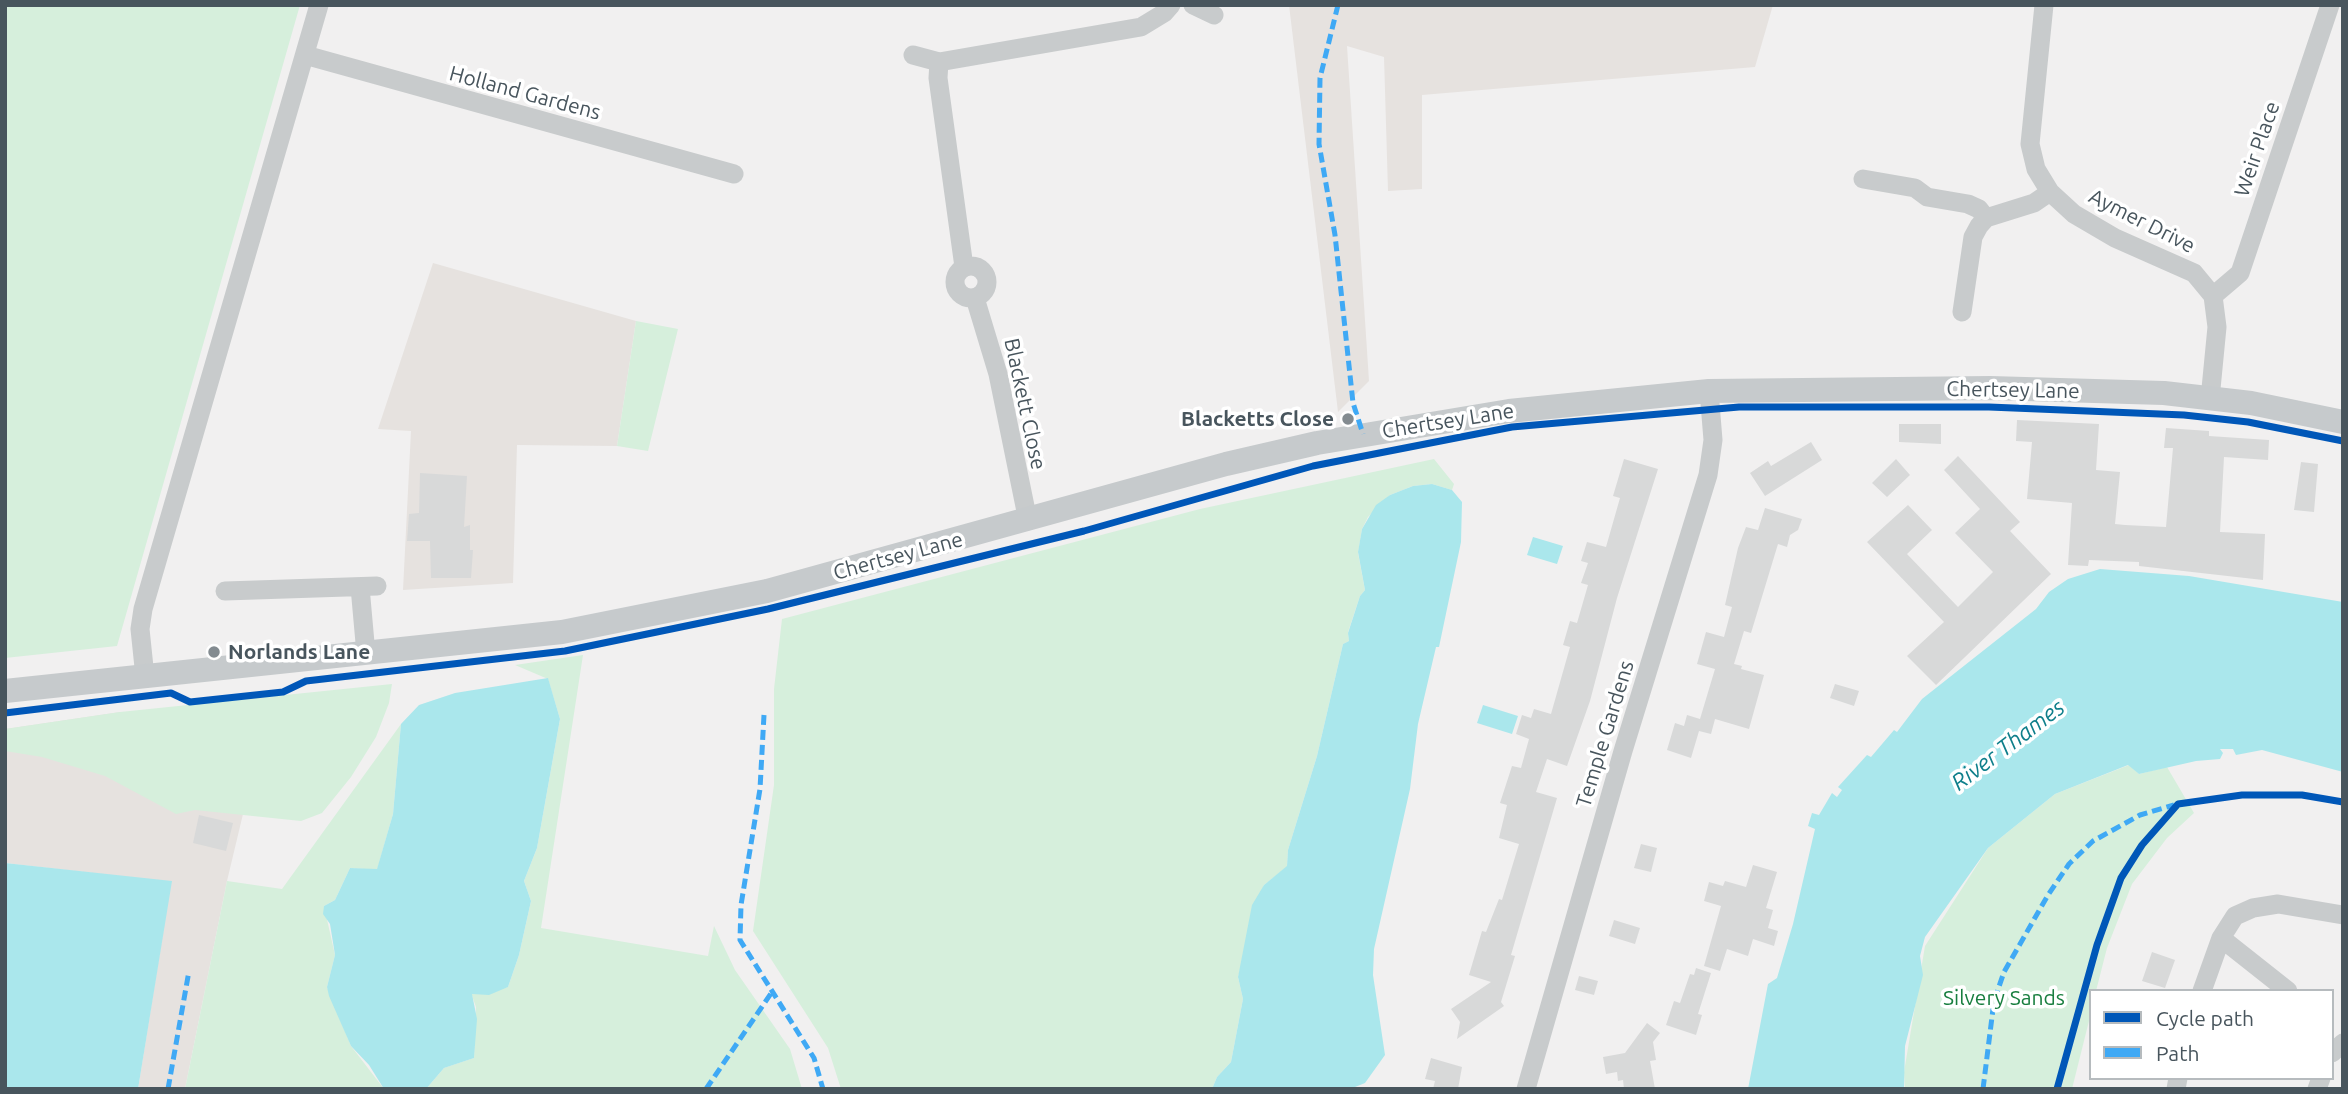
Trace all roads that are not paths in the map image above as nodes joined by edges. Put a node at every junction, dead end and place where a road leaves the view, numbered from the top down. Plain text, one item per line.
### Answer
1 (320, 5) edge
2 (1171, 5) edge
3 (1193, 5) edge
4 (2044, 5) edge
5 (2330, 5) edge
6 (1214, 15) dead end
7 (305, 55) junction
8 (914, 55) dead end
9 (939, 62) junction
10 (734, 174) dead end
11 (1863, 179) dead end
12 (2050, 192) junction
13 (1986, 218) junction
14 (2213, 296) junction
15 (1962, 312) dead end
16 (1709, 391) junction
17 (2210, 399) junction
18 (2343, 422) edge
19 (1028, 521) junction
20 (225, 591) dead end
21 (366, 654) junction
22 (145, 677) junction
23 (5, 691) edge
24 (2343, 915) edge
25 (2221, 938) junction
26 (2203, 989) edge
27 (2285, 989) edge
28 (1526, 1089) edge

1 - 7 street
2 - 9 street
3 - 6 street
4 - 12 street, Aymer Drive
5 - 14 street, Weir Place
7 - 10 street, Holland Gardens
7 - 22 street
8 - 9 street
9 - 19 street, Blackett Close
11 - 13 street
12 - 13 street
12 - 14 street, Aymer Drive
13 - 15 street
14 - 17 street
16 - 17 main road, Chertsey Lane
16 - 19 main road, Chertsey Lane
16 - 28 street, Temple Gardens
17 - 18 main road, Chertsey Lane
19 - 21 main road, Chertsey Lane
20 - 21 street
21 - 22 main road, Chertsey Lane
22 - 23 main road, Chertsey Lane
24 - 25 street
25 - 26 street
25 - 27 street

